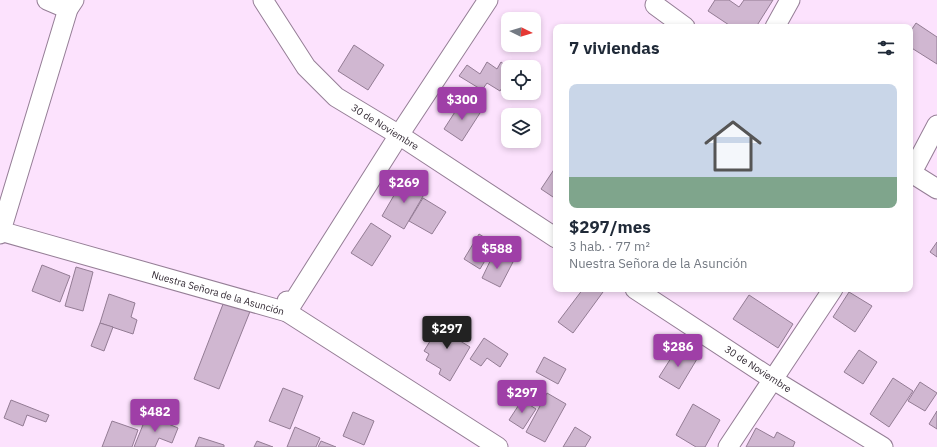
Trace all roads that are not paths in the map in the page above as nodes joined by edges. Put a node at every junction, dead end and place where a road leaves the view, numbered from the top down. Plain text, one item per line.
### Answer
1 (47, 0) edge
2 (263, 0) edge
3 (488, 0) edge
4 (790, 0) edge
5 (71, 5) edge
6 (655, 5) dead end
7 (680, 24) edge
8 (777, 24) edge
9 (937, 125) edge
10 (399, 135) junction
11 (913, 170) edge
12 (913, 175) edge
13 (937, 189) edge
14 (0, 232) edge
15 (553, 236) edge
16 (640, 292) edge
17 (831, 292) edge
18 (287, 306) junction
19 (772, 379) junction
20 (498, 447) edge
21 (728, 447) edge
22 (883, 447) edge

1 - 5 street
2 - 10 street, 30 de Noviembre
3 - 10 street
4 - 8 street
5 - 14 street
6 - 7 street
9 - 11 street
10 - 15 street, 30 de Noviembre
10 - 18 street
12 - 13 street
14 - 18 street, Nuestra Señora de la Asunción
16 - 19 street, 30 de Noviembre
17 - 19 street
18 - 20 street, Nuestra Señora de la Asunción
19 - 21 street
19 - 22 street, 30 de Noviembre

